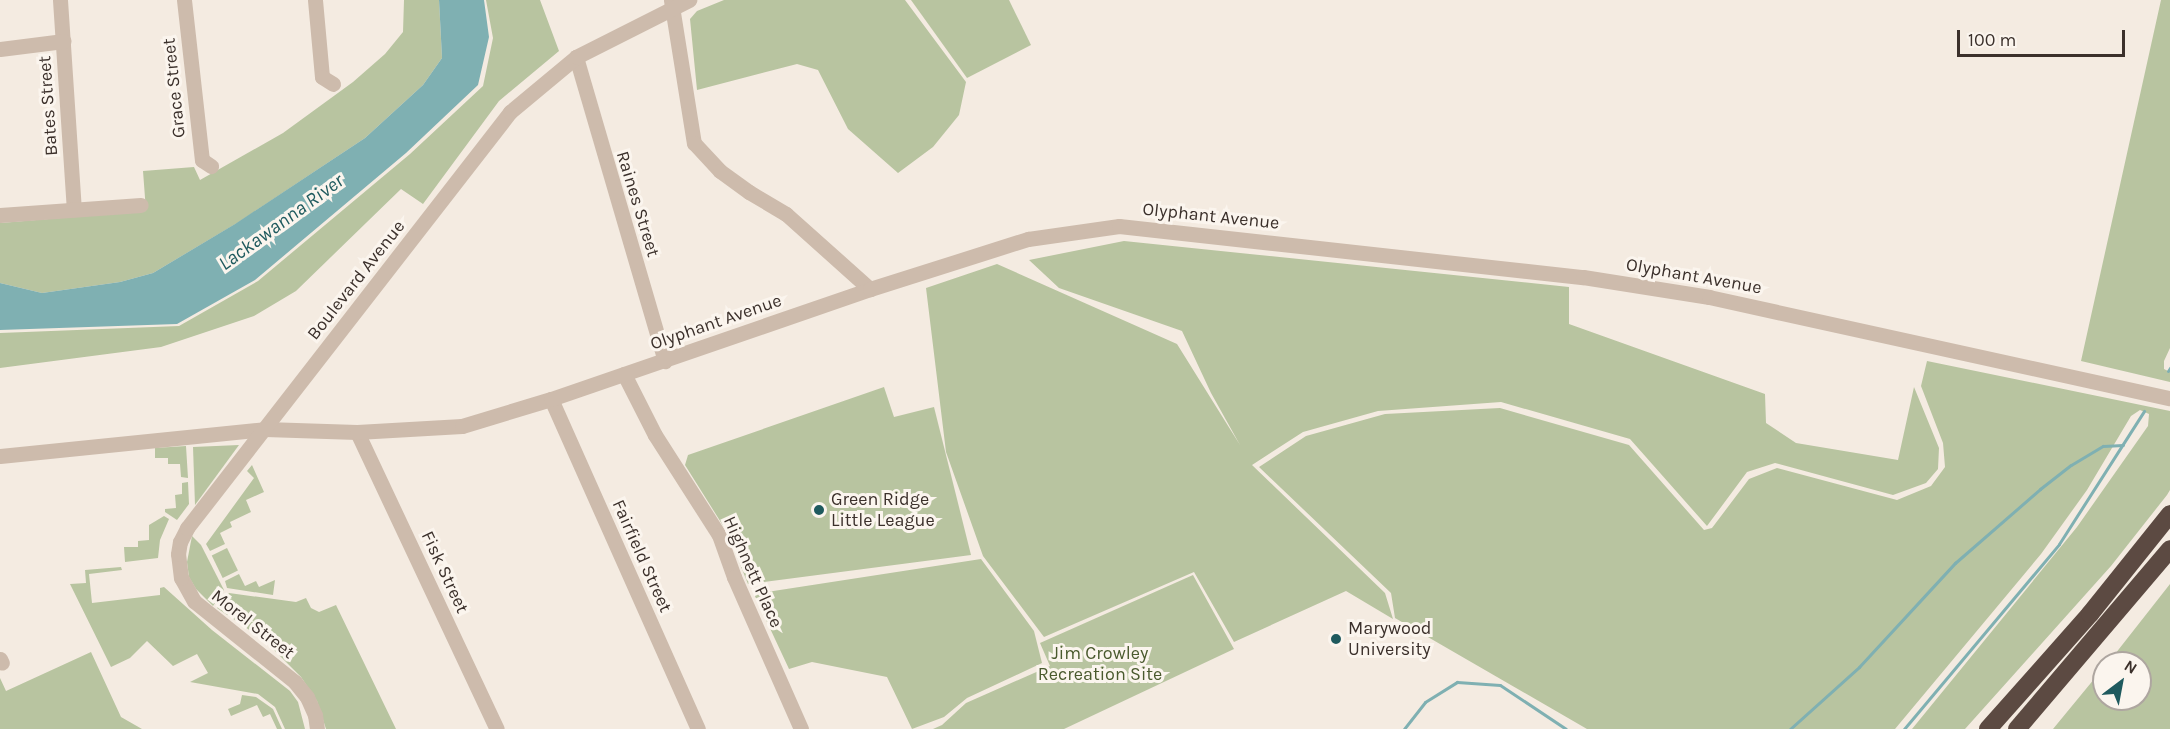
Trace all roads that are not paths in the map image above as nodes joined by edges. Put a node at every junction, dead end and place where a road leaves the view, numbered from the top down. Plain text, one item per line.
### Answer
1 (60, 0) edge
2 (184, 0) edge
3 (315, 0) edge
4 (689, 0) edge
5 (672, 3) edge
6 (63, 41) junction
7 (0, 49) edge
8 (576, 57) junction
9 (333, 84) dead end
10 (211, 166) dead end
11 (141, 205) dead end
12 (74, 210) junction
13 (0, 215) edge
14 (870, 289) junction
15 (665, 361) junction
16 (624, 374) junction
17 (2170, 398) edge
18 (551, 399) junction
19 (265, 429) junction
20 (357, 432) junction
21 (0, 456) edge
22 (2170, 514) edge
23 (2170, 549) edge
24 (317, 729) edge
25 (497, 729) edge
26 (698, 729) edge
27 (801, 729) edge
28 (1988, 729) edge
29 (2017, 729) edge

1 - 6 street, Bates Street
2 - 10 street, Grace Street
3 - 9 street
4 - 5 street, Boulevard Avenue
5 - 8 street, Boulevard Avenue
5 - 14 street
6 - 7 street
6 - 12 street, Bates Street
8 - 15 street, Raines Street
8 - 19 street, Boulevard Avenue
11 - 12 street
12 - 13 street
14 - 15 street, Olyphant Avenue
14 - 17 street, Olyphant Avenue
15 - 16 street, Olyphant Avenue
16 - 18 street, Olyphant Avenue
16 - 27 street, Highnett Place
18 - 20 street, Olyphant Avenue
18 - 26 street, Fairfield Street
19 - 20 street, Olyphant Avenue
19 - 21 street
19 - 24 street, Morel Street
20 - 25 street, Fisk Street
22 - 28 highway
23 - 29 highway

